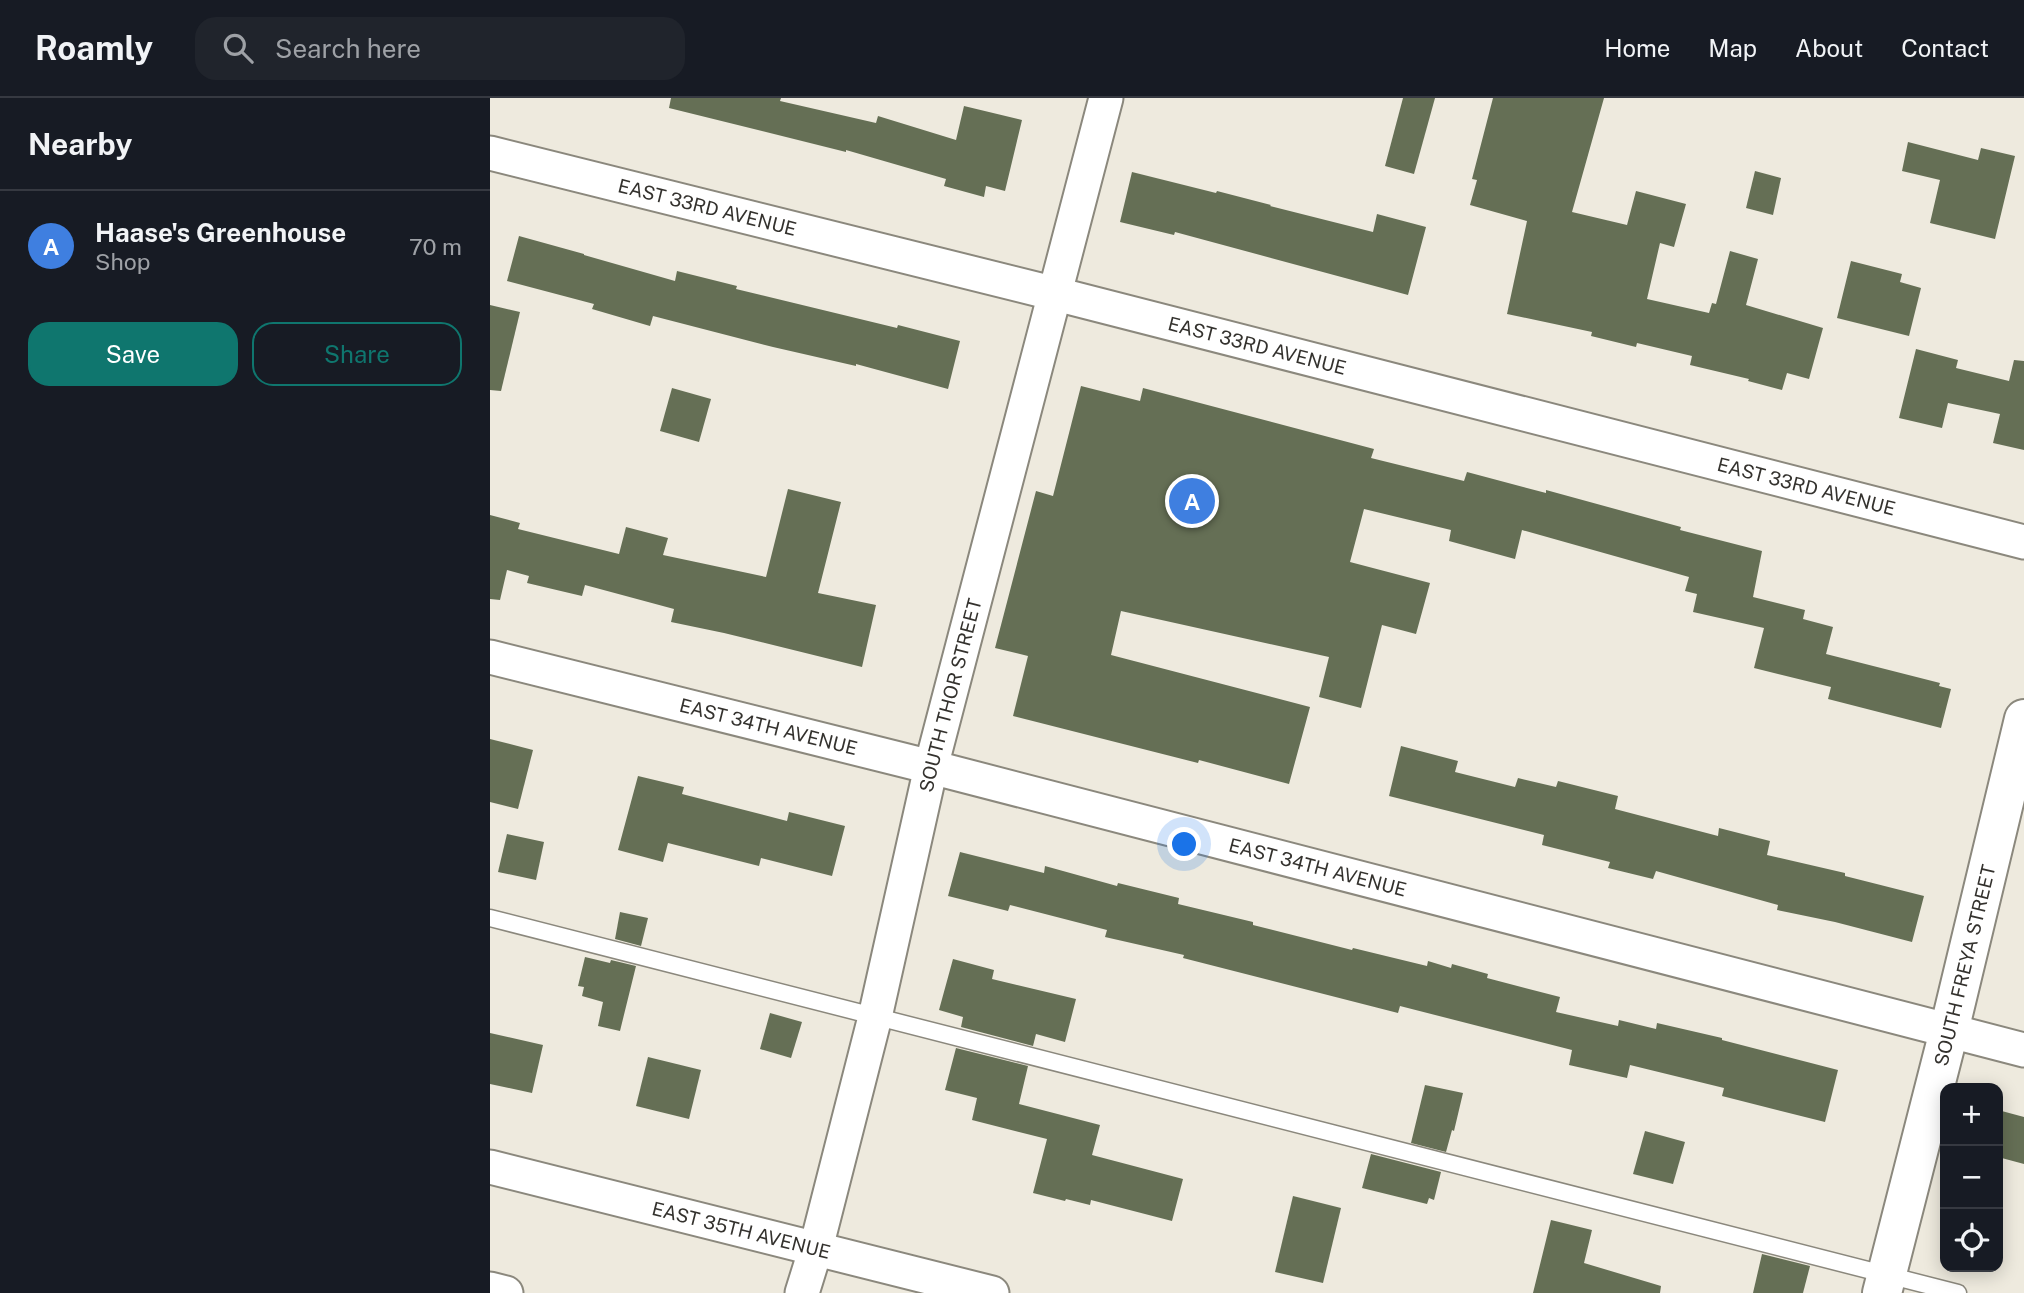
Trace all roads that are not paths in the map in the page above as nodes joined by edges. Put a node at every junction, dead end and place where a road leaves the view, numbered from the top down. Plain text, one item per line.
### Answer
1 (1106, 98) edge
2 (490, 153) edge
3 (1056, 294) junction
4 (2024, 542) edge
5 (490, 657) edge
6 (2024, 719) edge
7 (931, 767) junction
8 (490, 918) edge
9 (875, 1017) junction
10 (1950, 1031) junction
11 (2024, 1050) edge
12 (490, 1167) edge
13 (816, 1248) junction
14 (1885, 1284) edge
15 (490, 1289) edge
16 (506, 1293) edge
17 (802, 1293) edge
18 (992, 1293) edge
19 (1958, 1293) edge

1 - 3 street, SOUTH THOR STREET
2 - 3 street, EAST 33RD AVENUE
3 - 4 street, EAST 33RD AVENUE
3 - 7 street, SOUTH THOR STREET
5 - 7 street, EAST 34TH AVENUE
6 - 10 main road, SOUTH FREYA STREET
7 - 9 street, SOUTH THOR STREET
7 - 10 street, EAST 34TH AVENUE
8 - 9 lane
9 - 13 street, SOUTH THOR STREET
9 - 14 lane
10 - 11 street, EAST 34TH AVENUE
10 - 14 main road, SOUTH FREYA STREET
12 - 13 street, EAST 35TH AVENUE
13 - 17 street, SOUTH THOR STREET
13 - 18 street, EAST 35TH AVENUE
14 - 19 lane
15 - 16 street

